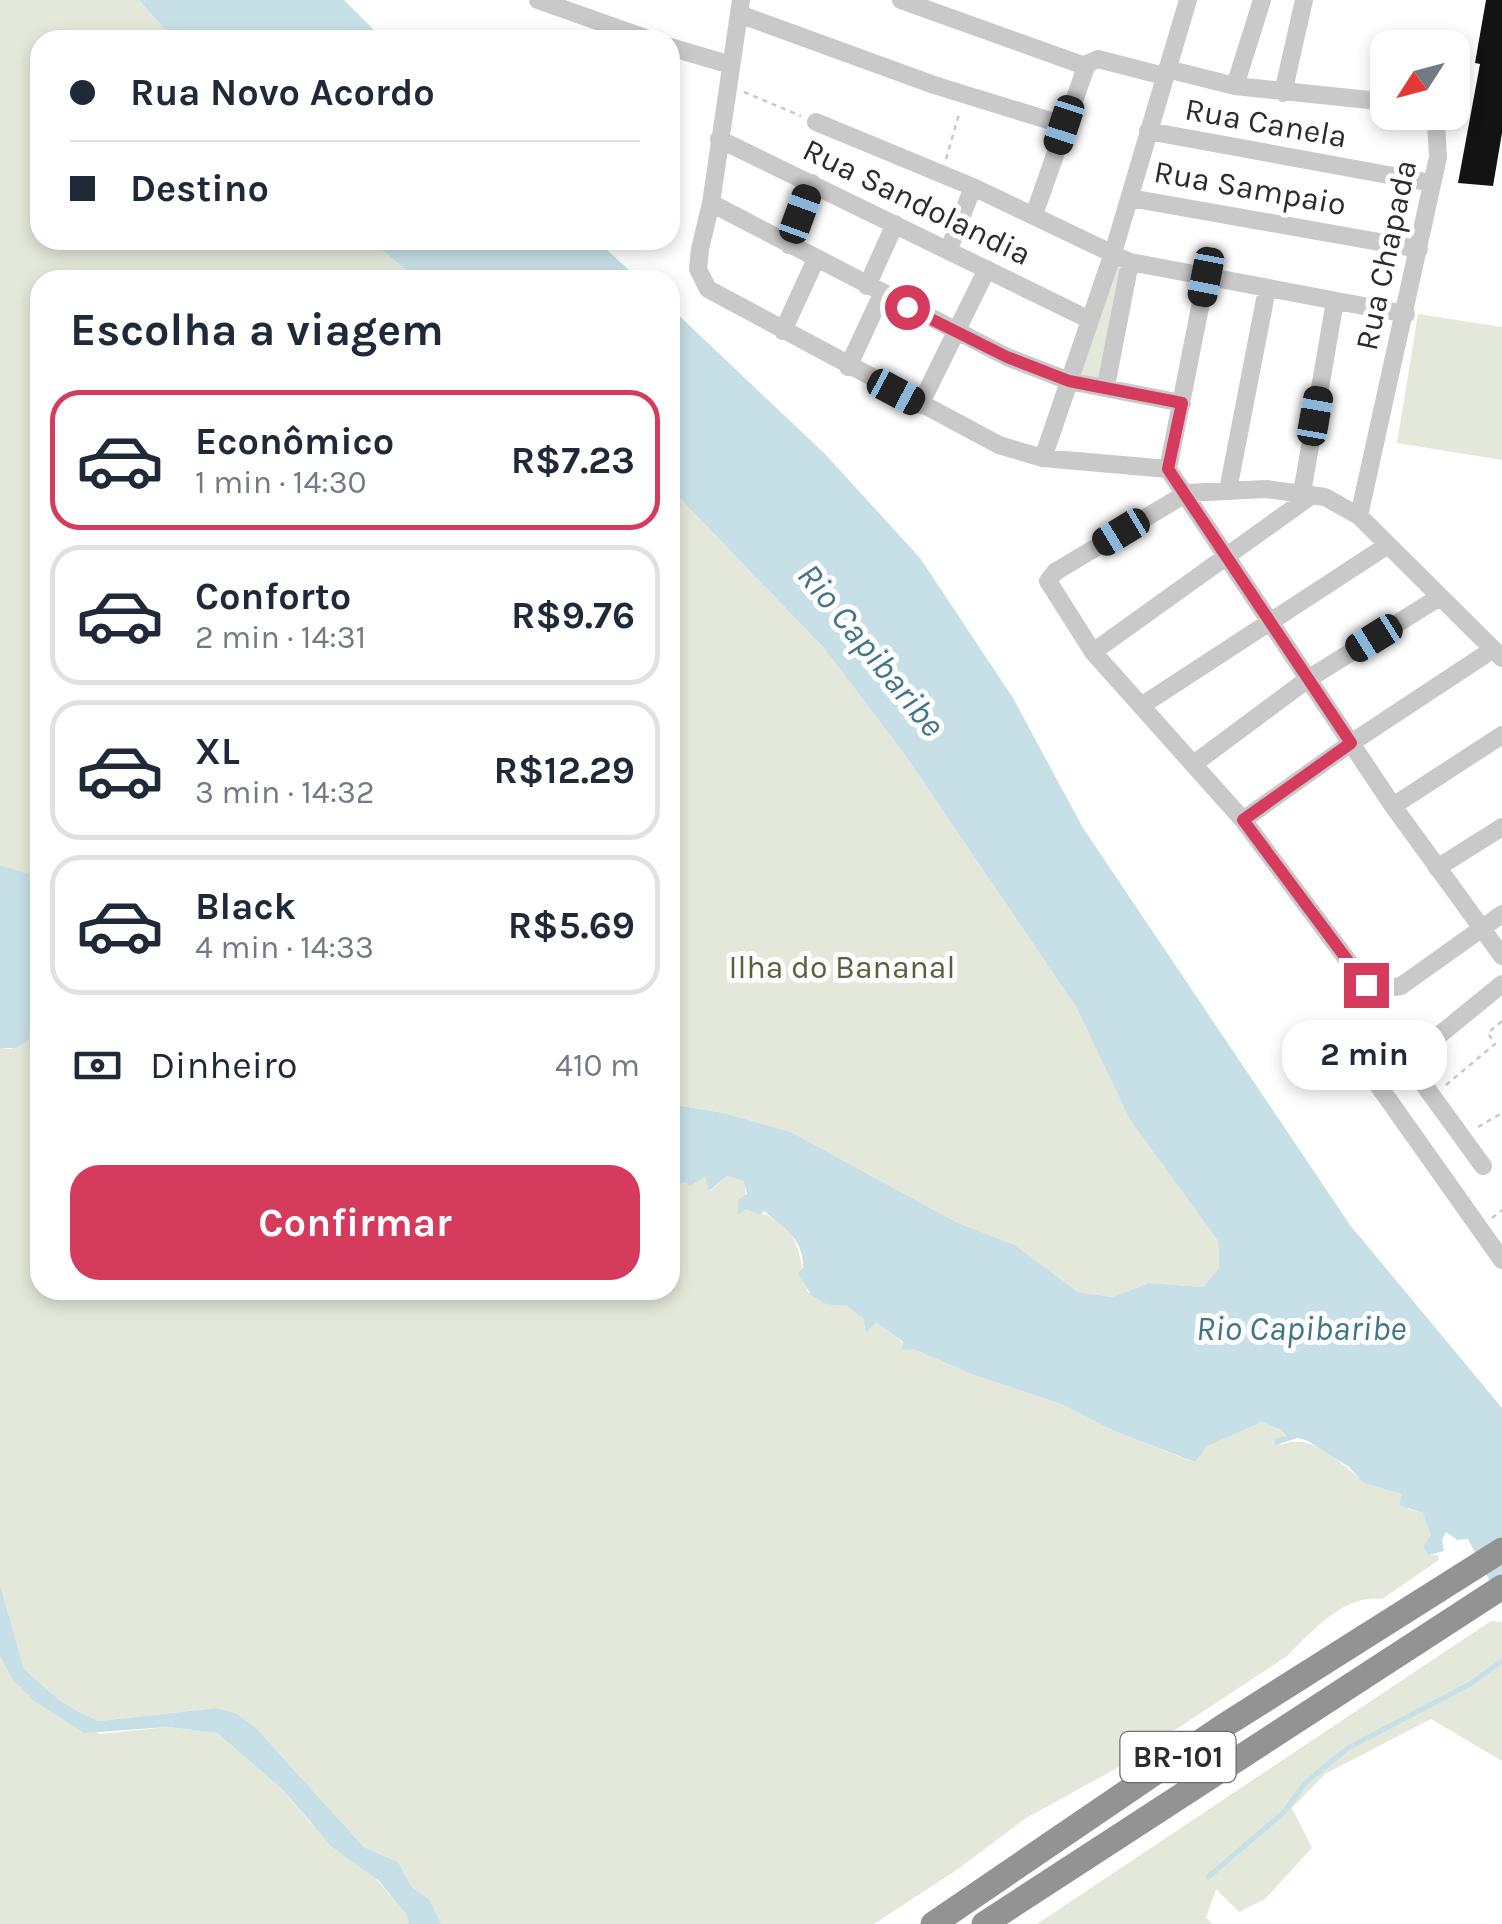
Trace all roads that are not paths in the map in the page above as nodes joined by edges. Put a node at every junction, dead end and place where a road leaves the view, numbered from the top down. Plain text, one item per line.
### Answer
1 (538, 0) edge
2 (901, 0) edge
3 (1262, 0) edge
4 (1304, 0) edge
5 (1184, 1) edge
6 (740, 7) edge
7 (622, 30) edge
8 (680, 50) edge
9 (1092, 63) junction
10 (731, 65) junction
11 (1166, 72) junction
12 (1235, 86) junction
13 (1283, 92) junction
14 (1370, 100) edge
15 (816, 122) road end
16 (1064, 125) junction
17 (1432, 130) edge
18 (1148, 132) junction
19 (719, 138) junction
20 (812, 183) junction
21 (1432, 183) junction
22 (973, 187) junction
23 (1130, 198) junction
24 (711, 203) junction
25 (1034, 215) junction
26 (895, 224) junction
27 (790, 245) junction
28 (1419, 249) junction
29 (949, 250) junction
30 (816, 258) junction
31 (1121, 258) junction
32 (986, 270) junction
33 (1206, 277) junction
34 (1268, 289) junction
35 (875, 290) junction
36 (1335, 300) junction
37 (1406, 314) junction
38 (1088, 319) junction
39 (782, 331) junction
40 (956, 333) junction
41 (848, 366) junction
42 (1069, 381) junction
43 (1106, 386) junction
44 (1182, 403) junction
45 (920, 405) junction
46 (1043, 458) junction
47 (1168, 469) junction
48 (1228, 490) junction
49 (1187, 492) junction
50 (1307, 494) junction
51 (1358, 516) junction
52 (1388, 545) junction
53 (1227, 555) junction
54 (1438, 598) junction
55 (1270, 622) junction
56 (1093, 652) junction
57 (1497, 654) edge
58 (1308, 679) junction
59 (1141, 706) junction
60 (1502, 735) edge
61 (1351, 743) junction
62 (1195, 763) junction
63 (1392, 806) junction
64 (1243, 820) junction
65 (1502, 827) edge
66 (1438, 868) junction
67 (1502, 914) edge
68 (1481, 927) junction
69 (1502, 956) edge
70 (1502, 984) edge
71 (1406, 1060) junction
72 (1482, 1166) dead end
73 (1502, 1260) edge
74 (1502, 1550) edge
75 (1502, 1587) edge
76 (933, 1924) edge
77 (984, 1924) edge

1 - 7 street
2 - 9 street
3 - 12 street
4 - 13 street
5 - 11 street
6 - 10 street
6 - 16 street
8 - 10 street
9 - 11 street
9 - 16 street
10 - 19 street
11 - 12 street
11 - 18 street
12 - 13 street
13 - 14 street
15 - 22 street
16 - 25 street
17 - 21 street, Rua Chapada
18 - 21 street, Rua Canela
18 - 23 street
19 - 20 street, Rua Sandolandia
19 - 24 street
20 - 26 street, Rua Sandolandia
20 - 27 street
21 - 28 street, Rua Chapada
22 - 25 street
22 - 29 street
23 - 28 street, Rua Sampaio
23 - 31 street
24 - 27 street
24 - 39 street
25 - 31 street
26 - 29 street, Rua Sandolandia
26 - 35 street
27 - 30 street
28 - 37 street, Rua Chapada
29 - 32 street, Rua Sandolandia
30 - 35 street
30 - 39 street
31 - 33 street
31 - 38 street
31 - 43 street
32 - 38 street, Rua Sandolandia
32 - 40 street
33 - 34 street
33 - 44 street
34 - 36 street
34 - 48 street
35 - 40 street
35 - 41 street
36 - 37 street
36 - 50 street
37 - 51 street, Rua Chapada
38 - 42 street
39 - 41 street
40 - 42 street
40 - 45 street
41 - 45 street
42 - 43 street
42 - 46 street
43 - 44 street
44 - 47 street
45 - 46 street
46 - 47 street
47 - 49 street
48 - 49 street
48 - 50 street
49 - 53 street
49 - 56 street
50 - 51 street
50 - 53 street
51 - 52 street
52 - 54 street
52 - 55 street
53 - 55 street
53 - 56 street
54 - 57 street
54 - 58 street
55 - 58 street
55 - 59 street
56 - 59 street
57 - 61 street
58 - 61 street
58 - 62 street
59 - 62 street
60 - 63 street
61 - 63 street
61 - 64 street
62 - 64 street
63 - 66 street
64 - 68 street
65 - 66 street
66 - 68 street
67 - 68 street
68 - 69 street
70 - 71 street
71 - 72 street
71 - 73 street
74 - 76 highway, BR-101
75 - 77 highway, BR-101

